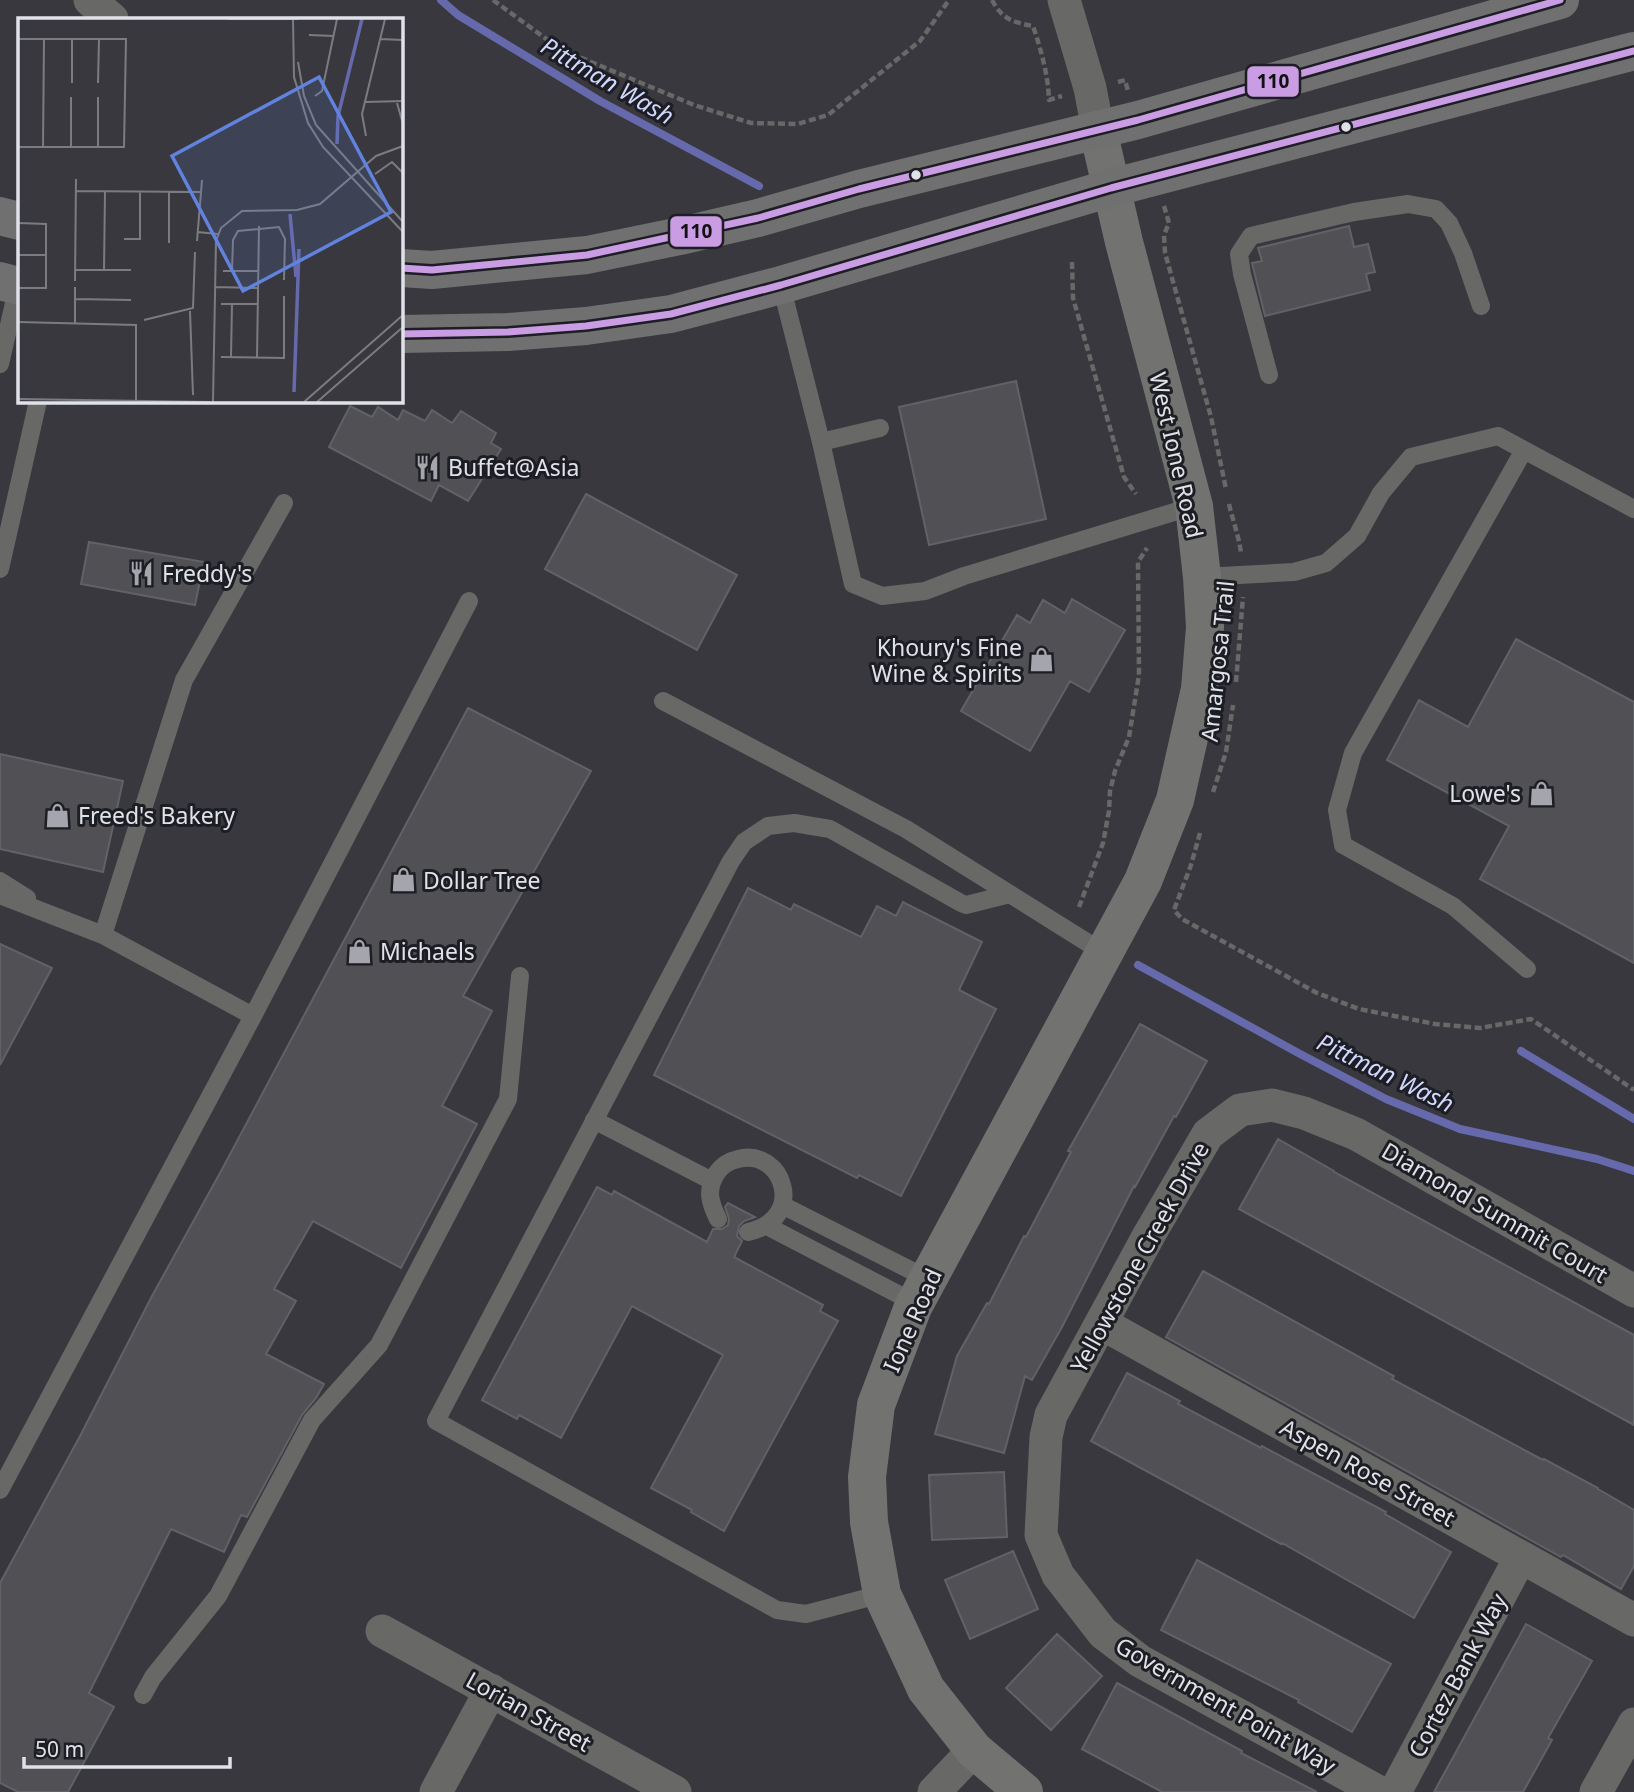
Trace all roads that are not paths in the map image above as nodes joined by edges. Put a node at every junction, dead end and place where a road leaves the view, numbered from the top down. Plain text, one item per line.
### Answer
1 (90, 0) edge
2 (1064, 0) edge
3 (1560, 0) edge
4 (111, 18) edge
5 (1634, 51) edge
6 (1098, 131) junction
7 (1111, 188) junction
8 (0, 216) edge
9 (18, 220) edge
10 (411, 274) edge
11 (14, 283) edge
12 (781, 285) junction
13 (1480, 306) dead end
14 (402, 334) edge
15 (0, 364) edge
16 (1269, 375) dead end
17 (38, 402) edge
18 (880, 428) dead end
19 (821, 442) junction
20 (1524, 450) junction
21 (284, 503) dead end
22 (1194, 506) junction
23 (1634, 509) edge
24 (0, 569) edge
25 (1202, 576) junction
26 (469, 601) dead end
27 (663, 701) dead end
28 (0, 881) edge
29 (1010, 894) junction
30 (0, 895) edge
31 (1129, 908) joint
32 (46, 913) junction
33 (103, 935) junction
34 (1104, 953) junction
35 (1527, 969) dead end
36 (520, 976) dead end
37 (253, 1016) junction
38 (594, 1120) junction
39 (1356, 1134) joint
40 (712, 1181) junction
41 (782, 1205) junction
42 (719, 1219) dead end
43 (768, 1226) junction
44 (748, 1232) dead end
45 (921, 1291) junction
46 (1634, 1291) edge
47 (1101, 1323) junction
48 (0, 1490) edge
49 (1041, 1535) joint
50 (1520, 1558) junction
51 (882, 1594) junction
52 (1634, 1620) edge
53 (382, 1631) dead end
54 (491, 1690) junction
55 (143, 1695) dead end
56 (1634, 1724) edge
57 (974, 1750) junction
58 (436, 1792) edge
59 (675, 1792) edge
60 (934, 1792) edge
61 (1024, 1792) edge
62 (1379, 1792) edge
63 (1395, 1792) edge
64 (1596, 1792) edge

1 - 4 street
2 - 6 street, West Ione Road
3 - 6 main road
5 - 7 main road
6 - 7 street, West Ione Road
6 - 10 main road
7 - 12 main road
7 - 22 street, West Ione Road
8 - 9 main road
11 - 15 lane
12 - 14 main road
12 - 19 lane
13 - 16 lane
17 - 24 lane
18 - 19 lane
19 - 22 lane
20 - 23 lane
20 - 25 lane
20 - 35 lane
21 - 33 lane
22 - 25 street, West Ione Road
25 - 31 street, West Ione Road
26 - 37 lane
27 - 29 lane
28 - 32 lane
29 - 34 lane
29 - 38 lane
30 - 32 lane
31 - 34 street, Ione Road
32 - 33 lane
33 - 37 lane
34 - 45 street, Ione Road
36 - 55 lane
37 - 48 lane
38 - 40 lane
38 - 51 lane
39 - 46 street, Diamond Summit Court
39 - 47 street, Yellowstone Creek Drive
40 - 41 lane
40 - 42 lane
41 - 43 lane
41 - 45 lane
43 - 44 lane
43 - 45 lane
45 - 51 street, Ione Road
47 - 49 street, Yellowstone Creek Drive
47 - 50 street, Aspen Rose Street
49 - 62 street, Government Point Way
50 - 52 street, Aspen Rose Street
50 - 63 street, Cortez Bank Way
51 - 57 street, Ione Road
53 - 54 street, Lorian Street
54 - 58 street
54 - 59 street, Lorian Street
56 - 64 street
57 - 60 street
57 - 61 street, Ione Road

